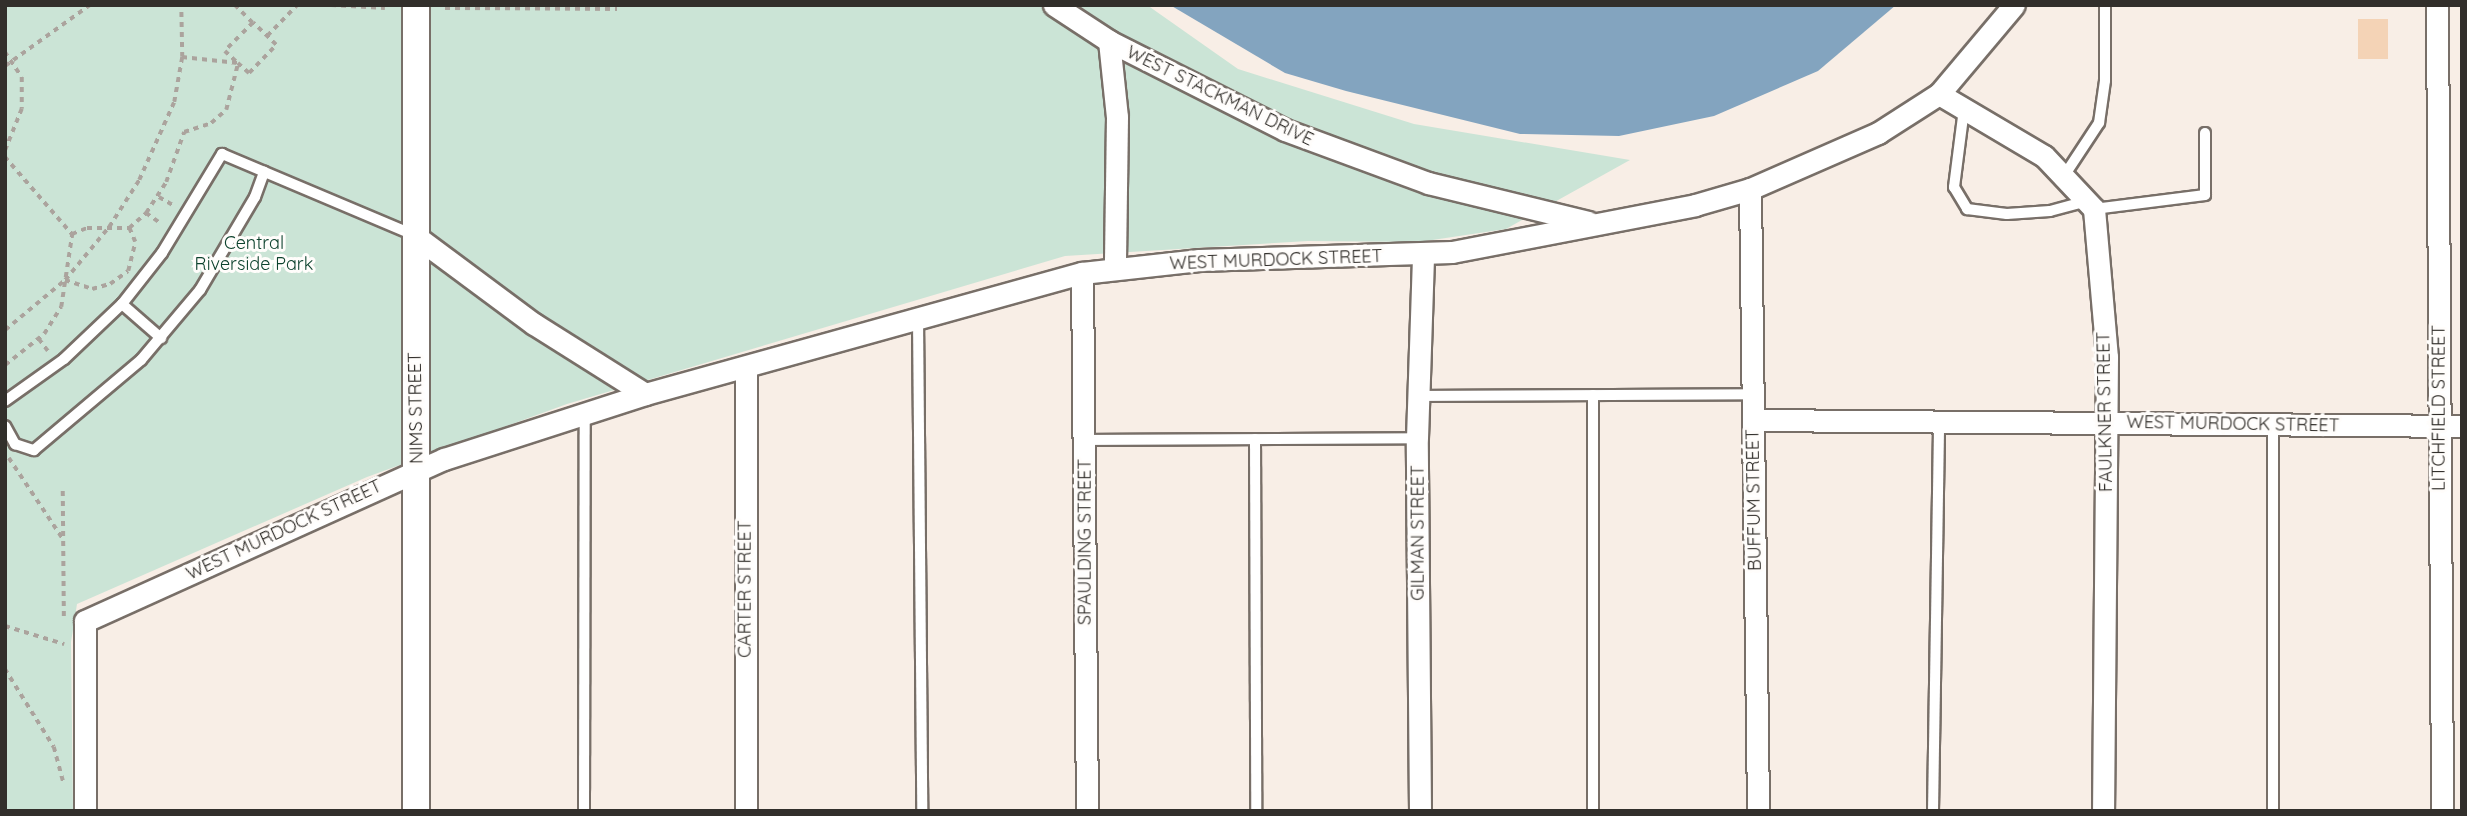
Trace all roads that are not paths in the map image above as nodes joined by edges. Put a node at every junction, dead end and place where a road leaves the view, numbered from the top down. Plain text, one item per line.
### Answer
1 (416, 5) edge
2 (1054, 5) edge
3 (2014, 5) edge
4 (2105, 5) edge
5 (2437, 5) edge
6 (1109, 41) junction
7 (1939, 94) junction
8 (1964, 108) junction
9 (2205, 133) dead end
10 (264, 172) junction
11 (2064, 176) junction
12 (1750, 189) junction
13 (2090, 205) junction
14 (1597, 224) junction
15 (414, 235) junction
16 (1423, 255) junction
17 (1115, 268) junction
18 (1082, 273) junction
19 (122, 304) junction
20 (918, 315) junction
21 (161, 338) junction
22 (746, 368) junction
23 (645, 394) junction
24 (1753, 394) junction
25 (1593, 395) junction
26 (1418, 396) junction
27 (5, 401) edge
28 (585, 413) junction
29 (1753, 420) junction
30 (1939, 421) junction
31 (2106, 423) junction
32 (2273, 424) junction
33 (5, 426) edge
34 (2439, 426) junction
35 (2462, 426) edge
36 (1417, 438) junction
37 (1255, 439) junction
38 (1084, 440) junction
39 (416, 471) junction
40 (85, 811) edge
41 (416, 811) edge
42 (584, 811) edge
43 (746, 811) edge
44 (922, 811) edge
45 (1087, 811) edge
46 (1256, 811) edge
47 (1420, 811) edge
48 (1593, 811) edge
49 (1758, 811) edge
50 (1933, 811) edge
51 (2103, 811) edge
52 (2273, 811) edge
53 (2442, 811) edge

1 - 15 street, NIMS STREET
2 - 6 street, WEST STACKMAN DRIVE
3 - 7 street, WEST MURDOCK STREET
4 - 11 lane
5 - 34 street, LITCHFIELD STREET
6 - 14 street, WEST STACKMAN DRIVE
6 - 17 street
7 - 8 street
7 - 12 street, WEST MURDOCK STREET
8 - 11 street
8 - 13 lane
9 - 13 lane
10 - 15 lane
10 - 19 lane
10 - 21 lane
11 - 13 street
12 - 14 street, WEST MURDOCK STREET
12 - 24 street, BUFFUM STREET
13 - 31 street, FAULKNER STREET
14 - 16 street, WEST MURDOCK STREET
15 - 23 street
15 - 39 street, NIMS STREET
16 - 17 street, WEST MURDOCK STREET
16 - 26 street, GILMAN STREET
17 - 18 street, WEST MURDOCK STREET
18 - 20 street, WEST MURDOCK STREET
18 - 38 street, SPAULDING STREET
19 - 21 lane
19 - 27 lane
20 - 22 street, WEST MURDOCK STREET
20 - 44 lane
21 - 33 lane
22 - 23 street, WEST MURDOCK STREET
22 - 43 street, CARTER STREET
23 - 28 street, WEST MURDOCK STREET
24 - 25 lane
24 - 29 street, BUFFUM STREET
25 - 26 lane
25 - 48 lane
26 - 36 street, GILMAN STREET
28 - 39 street, WEST MURDOCK STREET
28 - 42 lane
29 - 30 street, WEST MURDOCK STREET
29 - 49 street, BUFFUM STREET
30 - 31 street, WEST MURDOCK STREET
30 - 50 lane
31 - 32 street, WEST MURDOCK STREET
31 - 51 street, FAULKNER STREET
32 - 34 street, WEST MURDOCK STREET
32 - 52 lane
34 - 35 street, WEST MURDOCK STREET
34 - 53 street, LITCHFIELD STREET
36 - 37 lane
36 - 47 street, GILMAN STREET
37 - 38 lane
37 - 46 lane
38 - 45 street, SPAULDING STREET
39 - 40 street, WEST MURDOCK STREET
39 - 41 street, NIMS STREET

